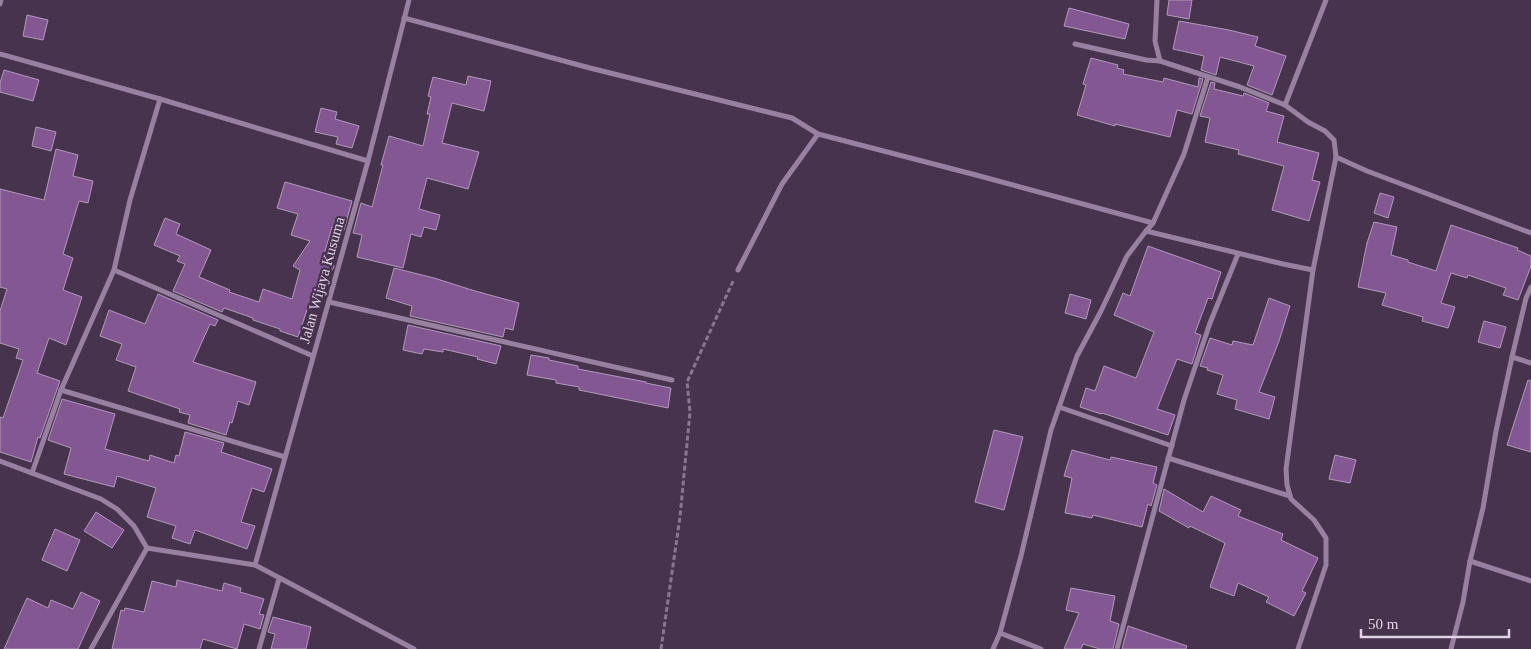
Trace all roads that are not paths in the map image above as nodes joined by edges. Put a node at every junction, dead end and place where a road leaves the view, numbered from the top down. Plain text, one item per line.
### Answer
1 (1, 0) edge
2 (409, 0) edge
3 (1156, 0) edge
4 (1326, 0) edge
5 (0, 4) edge
6 (404, 18) junction
7 (1075, 44) dead end
8 (0, 54) edge
9 (1160, 61) junction
10 (1208, 77) junction
11 (160, 99) junction
12 (1285, 105) junction
13 (818, 134) junction
14 (1336, 156) junction
15 (368, 161) junction
16 (1152, 223) junction
17 (1146, 231) junction
18 (1531, 233) edge
19 (1238, 254) junction
20 (114, 270) junction
21 (738, 270) road end
22 (1313, 270) junction
23 (1531, 287) edge
24 (328, 302) junction
25 (313, 356) junction
26 (1512, 357) junction
27 (1531, 363) edge
28 (672, 380) dead end
29 (61, 390) junction
30 (1059, 407) junction
31 (1172, 446) junction
32 (285, 457) junction
33 (1168, 458) junction
34 (0, 461) edge
35 (32, 473) junction
36 (1290, 496) junction
37 (147, 548) junction
38 (1470, 561) junction
39 (255, 565) junction
40 (279, 579) junction
41 (1531, 581) edge
42 (1000, 633) junction
43 (91, 649) edge
44 (259, 649) edge
45 (414, 649) edge
46 (993, 649) edge
47 (1041, 649) edge
48 (1117, 649) edge
49 (1298, 649) edge
50 (1452, 649) edge

1 - 5 street
2 - 6 street, Jalan Wijaya Kusuma
3 - 9 street
4 - 12 street
6 - 13 street
6 - 15 street, Jalan Wijaya Kusuma
7 - 9 street
8 - 11 street
9 - 10 street
10 - 12 street
10 - 16 street
11 - 15 street
11 - 20 street
12 - 14 street
13 - 16 street
13 - 21 street
14 - 18 street
14 - 22 street
15 - 24 street, Jalan Wijaya Kusuma
16 - 17 street
17 - 19 street
17 - 30 street
19 - 22 street
19 - 31 street
20 - 25 street
20 - 29 street
22 - 36 street
23 - 26 street
24 - 25 street, Jalan Wijaya Kusuma
24 - 28 street
25 - 32 street, Jalan Wijaya Kusuma
26 - 27 street
26 - 38 street
29 - 32 street
29 - 35 street
30 - 31 street
30 - 42 street
31 - 33 street
32 - 39 street, Jalan Wijaya Kusuma
33 - 36 street
33 - 48 street
34 - 35 street
35 - 37 street
36 - 49 street
37 - 39 street
37 - 43 street
38 - 41 street
38 - 50 street
39 - 40 street
40 - 44 street
40 - 45 street
42 - 46 street
42 - 47 street

